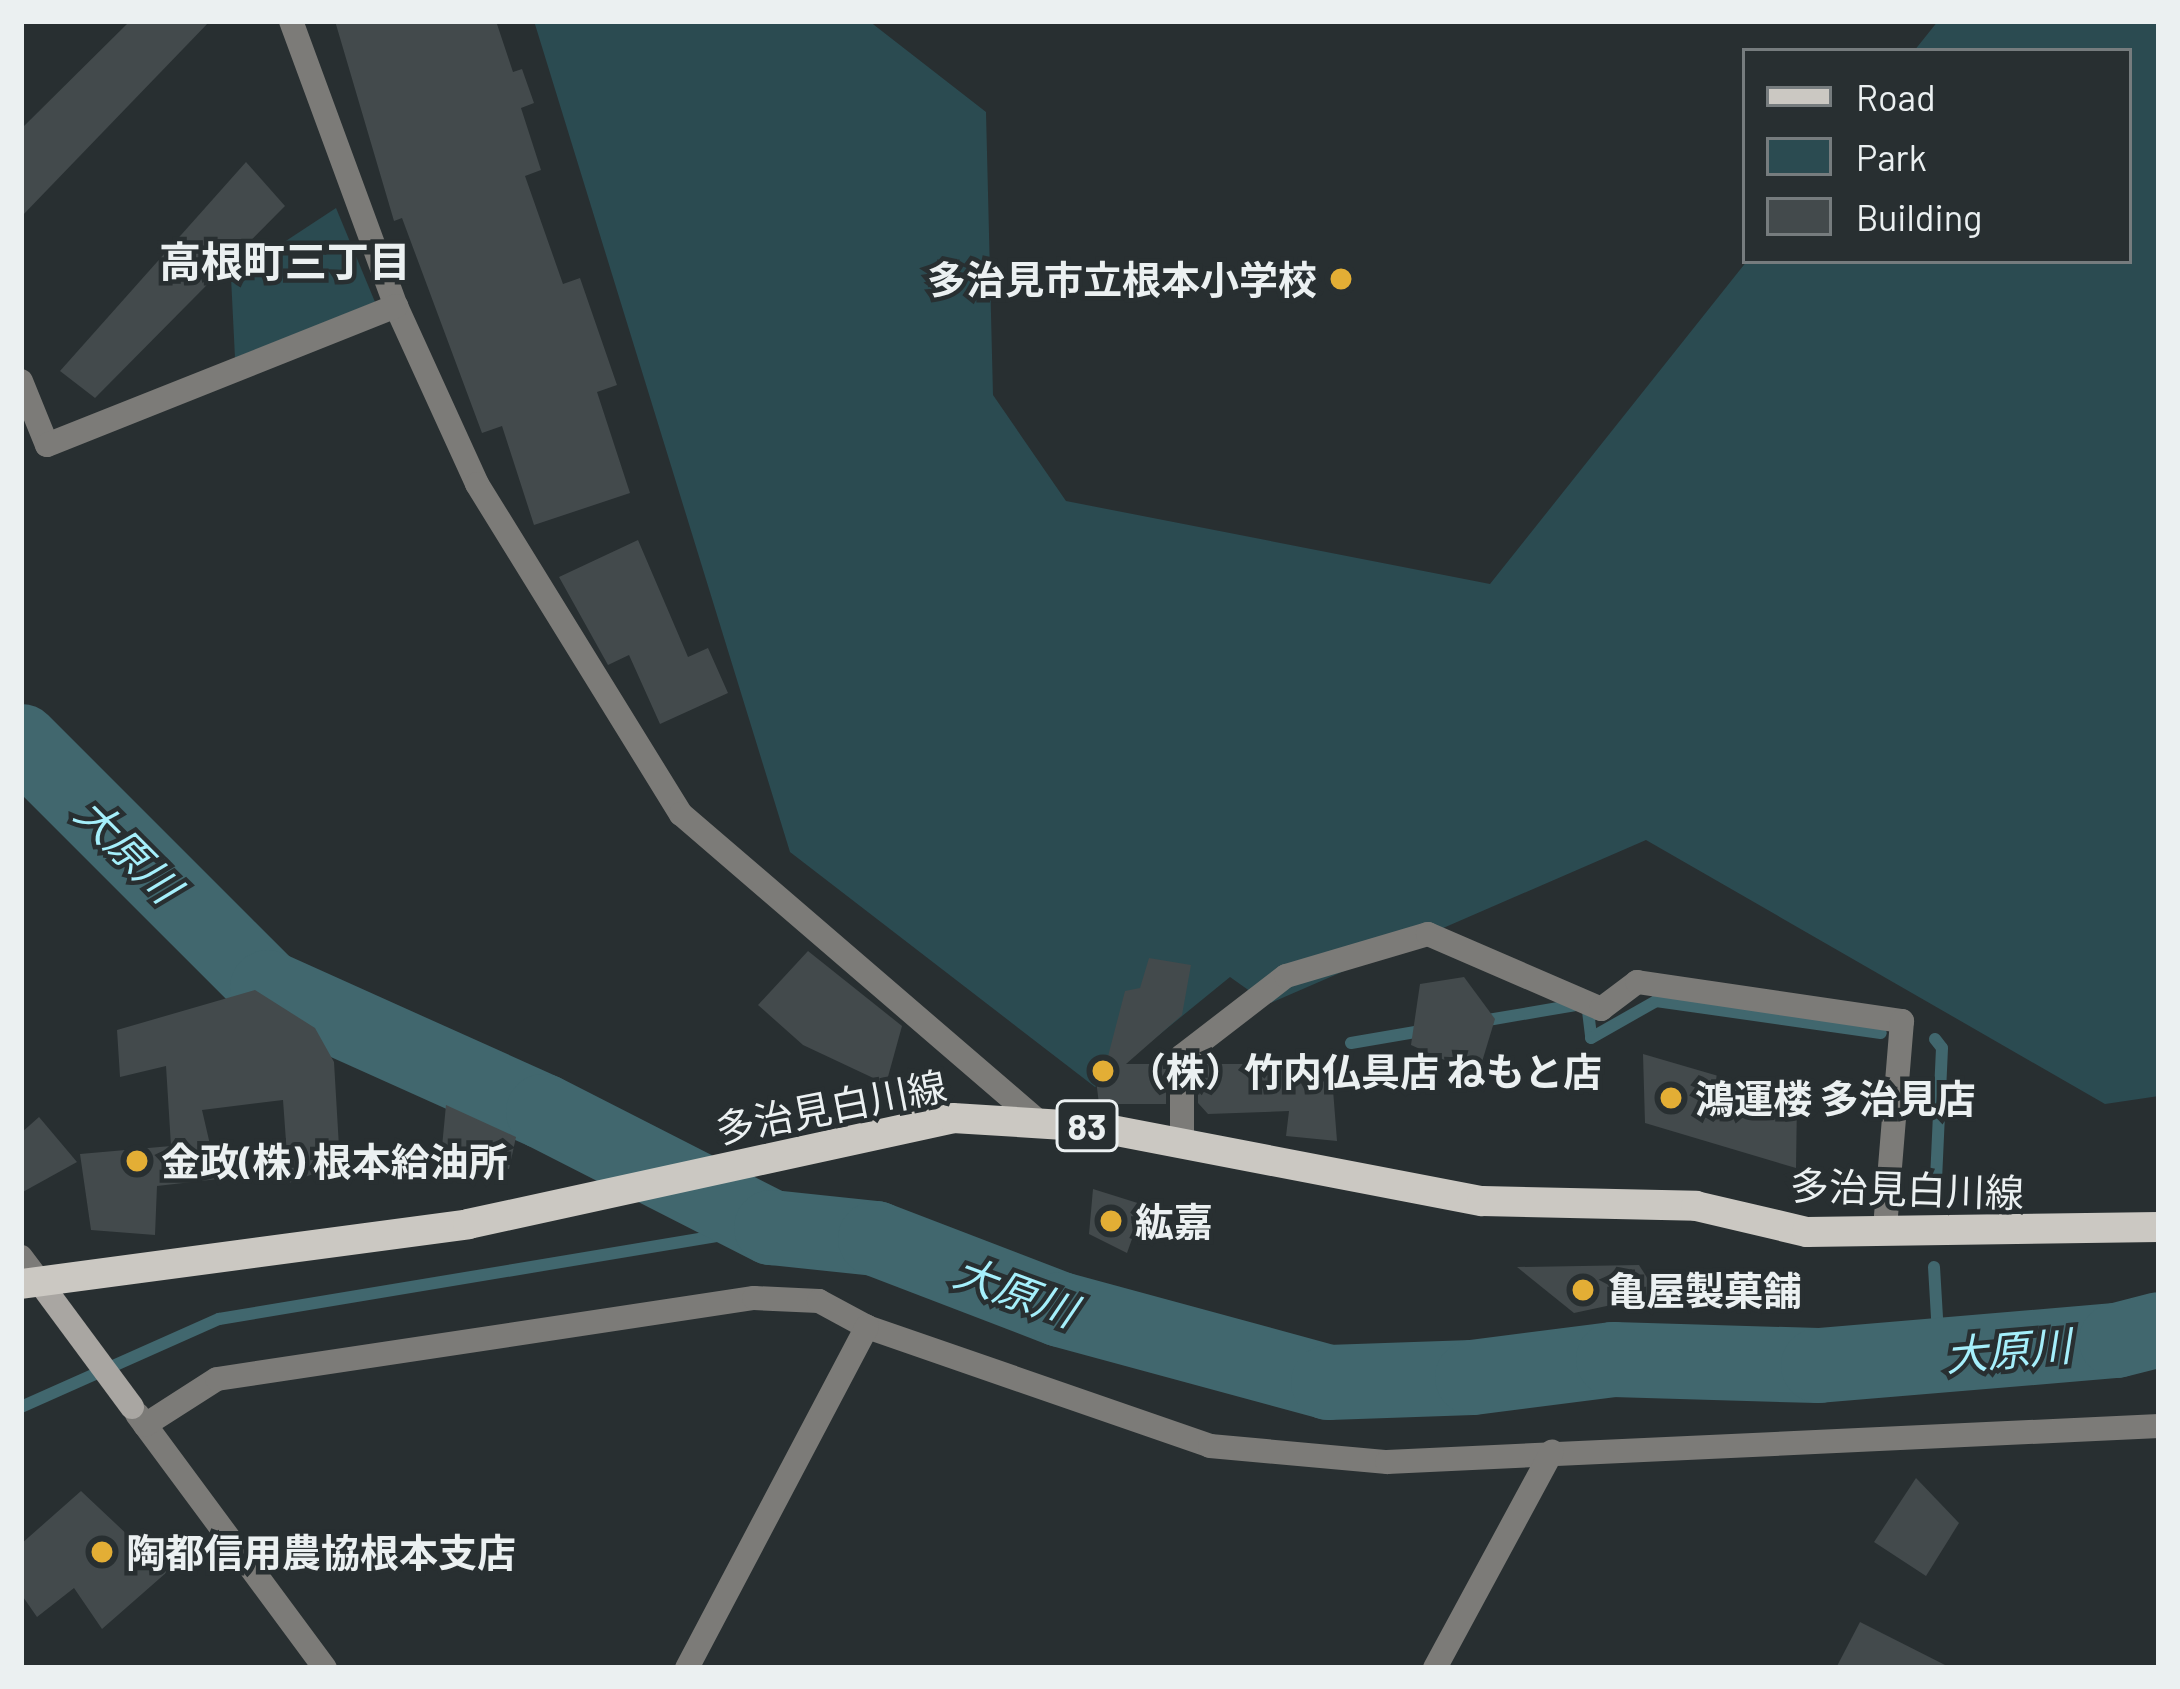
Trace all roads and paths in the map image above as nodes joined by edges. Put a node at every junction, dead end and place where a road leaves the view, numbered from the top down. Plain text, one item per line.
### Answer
1 (291, 21) edge
2 (396, 306) junction
3 (21, 382) edge
4 (1039, 1121) junction
5 (1182, 1144) junction
6 (2159, 1227) edge
7 (1885, 1229) junction
8 (21, 1258) edge
9 (31, 1284) edge
10 (867, 1327) junction
11 (138, 1416) junction
12 (2159, 1426) edge
13 (1552, 1452) junction
14 (325, 1668) edge
15 (687, 1668) edge
16 (1435, 1668) edge

1 - 2 street
2 - 3 street
2 - 4 street
4 - 5 main road, 多治見白川線 / 83
4 - 9 main road, 多治見白川線 / 83
5 - 7 main road, 多治見白川線 / 83
5 - 7 street
6 - 7 main road, 多治見白川線 / 83
8 - 9 street
9 - 11 street
10 - 11 street
10 - 13 street
10 - 15 street
11 - 14 street
12 - 13 street
13 - 16 street

